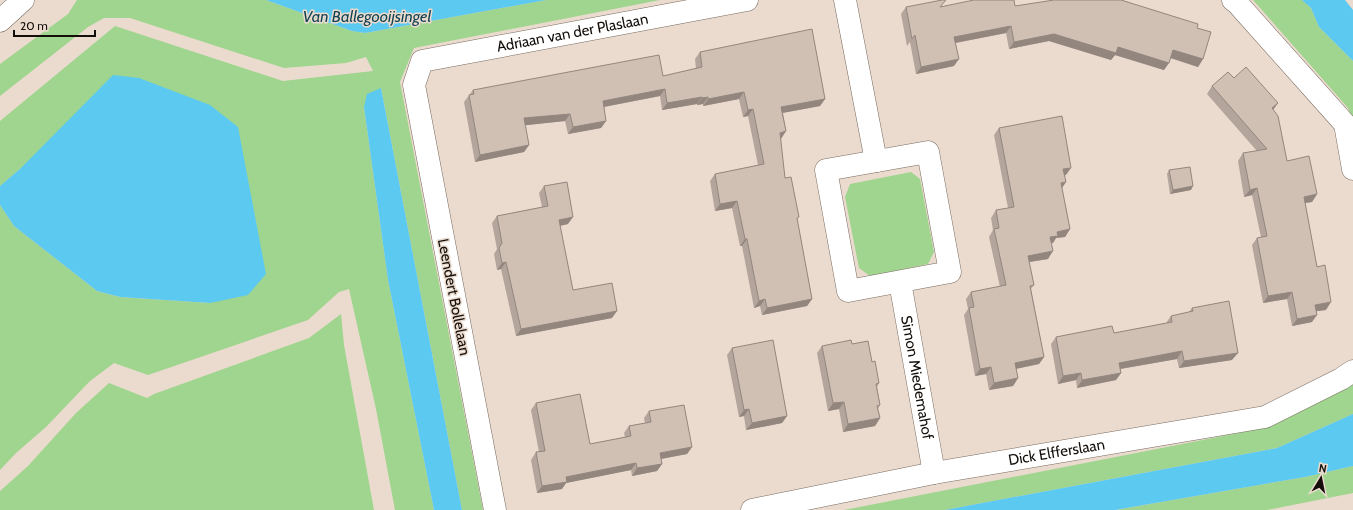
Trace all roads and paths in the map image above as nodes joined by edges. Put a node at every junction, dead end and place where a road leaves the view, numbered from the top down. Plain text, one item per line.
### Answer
1 (23, 0) edge
2 (747, 0) edge
3 (845, 0) edge
4 (1233, 0) edge
5 (0, 21) edge
6 (414, 85) joint
7 (876, 161) junction
8 (1353, 169) edge
9 (900, 282) junction
10 (1353, 371) edge
11 (934, 473) junction
12 (495, 510) edge
13 (752, 510) edge

1 - 5 street
2 - 6 street, Adriaan van der Plaslaan
3 - 7 street
4 - 8 street
6 - 12 street, Leendert Bollelaan
7 - 9 street
7 - 9 street
9 - 11 street, Simon Miedemahof
10 - 11 street, Dick Elfferslaan
11 - 13 street, Dick Elfferslaan

